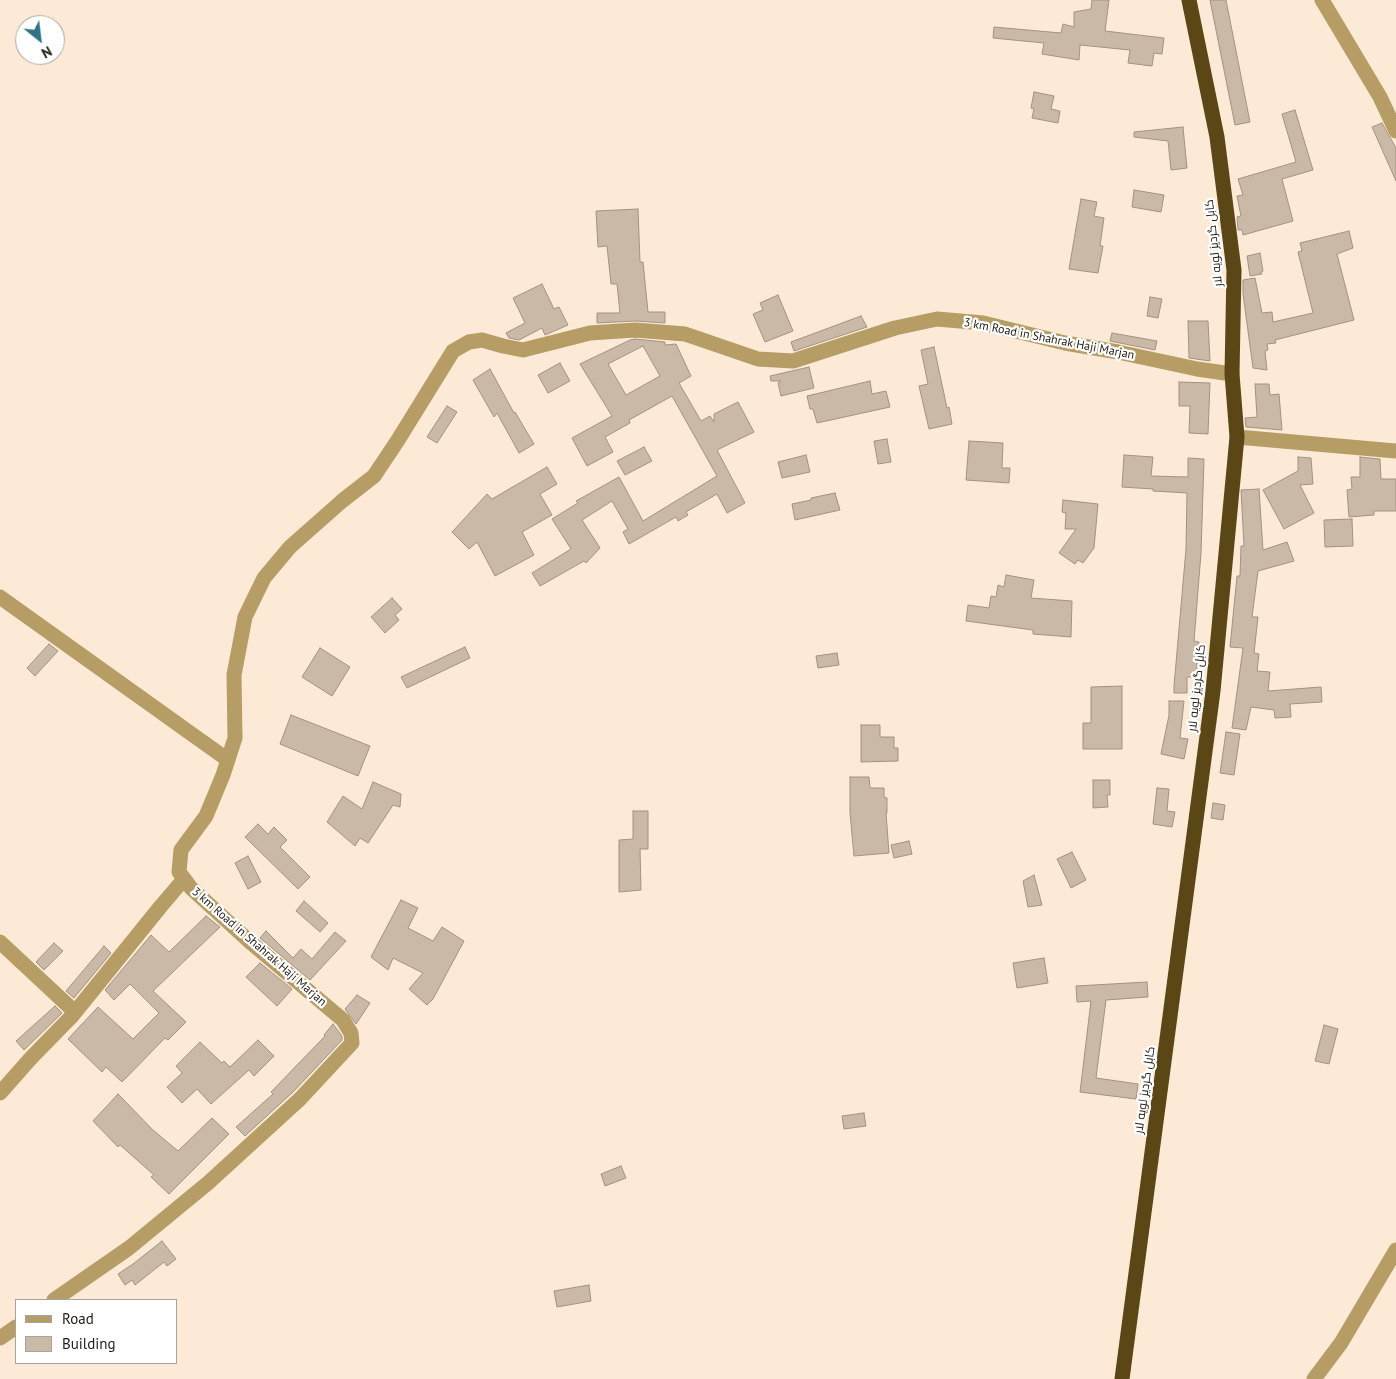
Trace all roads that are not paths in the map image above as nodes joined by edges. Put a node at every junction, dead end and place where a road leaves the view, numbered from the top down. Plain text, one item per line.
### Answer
1 (1190, 0) edge
2 (1322, 0) edge
3 (1396, 131) edge
4 (1232, 374) junction
5 (1237, 437) junction
6 (1396, 451) edge
7 (0, 597) edge
8 (228, 760) junction
9 (184, 879) junction
10 (0, 942) edge
11 (75, 1012) junction
12 (0, 1093) edge
13 (1396, 1250) edge
14 (55, 1299) edge
15 (15, 1327) edge
16 (0, 1338) edge
17 (1122, 1379) edge
18 (1314, 1379) edge

1 - 4 highway, کابل گردیز لویه لار
2 - 3 street
4 - 5 highway, کابل گردیز لویه لار
4 - 8 street, 3 km Road in Shahrak Haji Marjan
5 - 6 street
5 - 17 highway, کابل گردیز لویه لار
7 - 8 street
8 - 9 street, 3 km Road in Shahrak Haji Marjan
9 - 11 street
9 - 14 street, 3 km Road in Shahrak Haji Marjan
10 - 11 street
11 - 12 street
13 - 18 street
15 - 16 street

